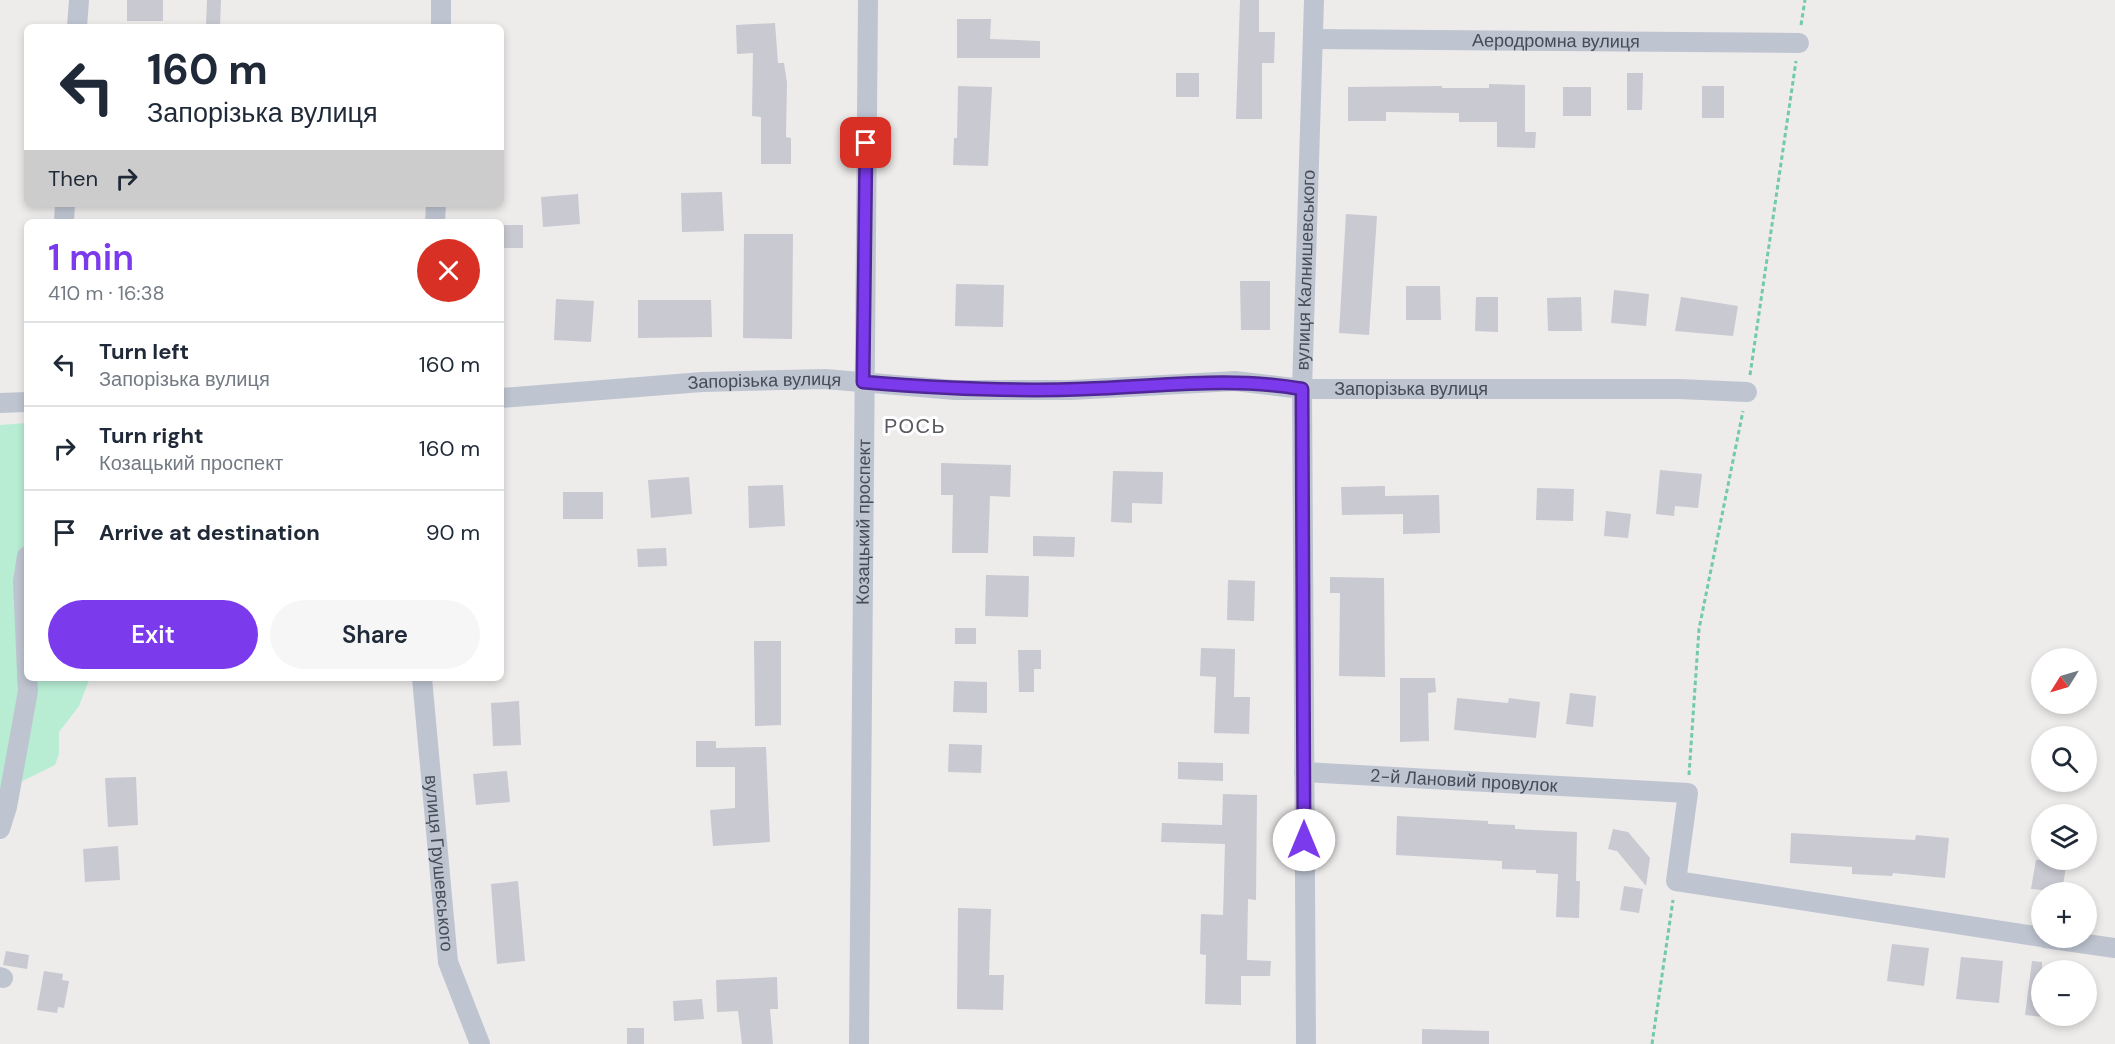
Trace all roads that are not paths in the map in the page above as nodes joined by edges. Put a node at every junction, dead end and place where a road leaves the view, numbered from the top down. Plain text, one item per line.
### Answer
1 (79, 0) edge
2 (441, 0) edge
3 (868, 0) edge
4 (1314, 0) edge
5 (77, 24) edge
6 (441, 24) edge
7 (1313, 39) junction
8 (1799, 43) dead end
9 (863, 382) junction
10 (1302, 389) junction
11 (1748, 392) dead end
12 (504, 398) edge
13 (24, 402) edge
14 (0, 403) edge
15 (24, 575) edge
16 (24, 604) edge
17 (27, 681) edge
18 (422, 681) edge
19 (1304, 772) junction
20 (0, 829) edge
21 (2031, 935) edge
22 (2097, 945) edge
23 (2115, 948) edge
24 (480, 1044) edge
25 (859, 1044) edge
26 (1306, 1044) edge

1 - 5 street
2 - 6 street
3 - 9 street, Козацький проспект
4 - 7 street, вулиця Калнишевського
7 - 8 street, Аеродромна вулиця
7 - 10 street, вулиця Калнишевського
9 - 10 street, Запорізька вулиця
9 - 12 street, Запорізька вулиця
9 - 25 street, Козацький проспект
10 - 11 street, Запорізька вулиця
10 - 19 street, вулиця Калнишевського
13 - 14 street
15 - 16 street
17 - 20 street
18 - 24 street, вулиця Грушевського
19 - 21 street, 2-й Лановий провулок
19 - 26 street, вулиця Калнишевського
22 - 23 street

